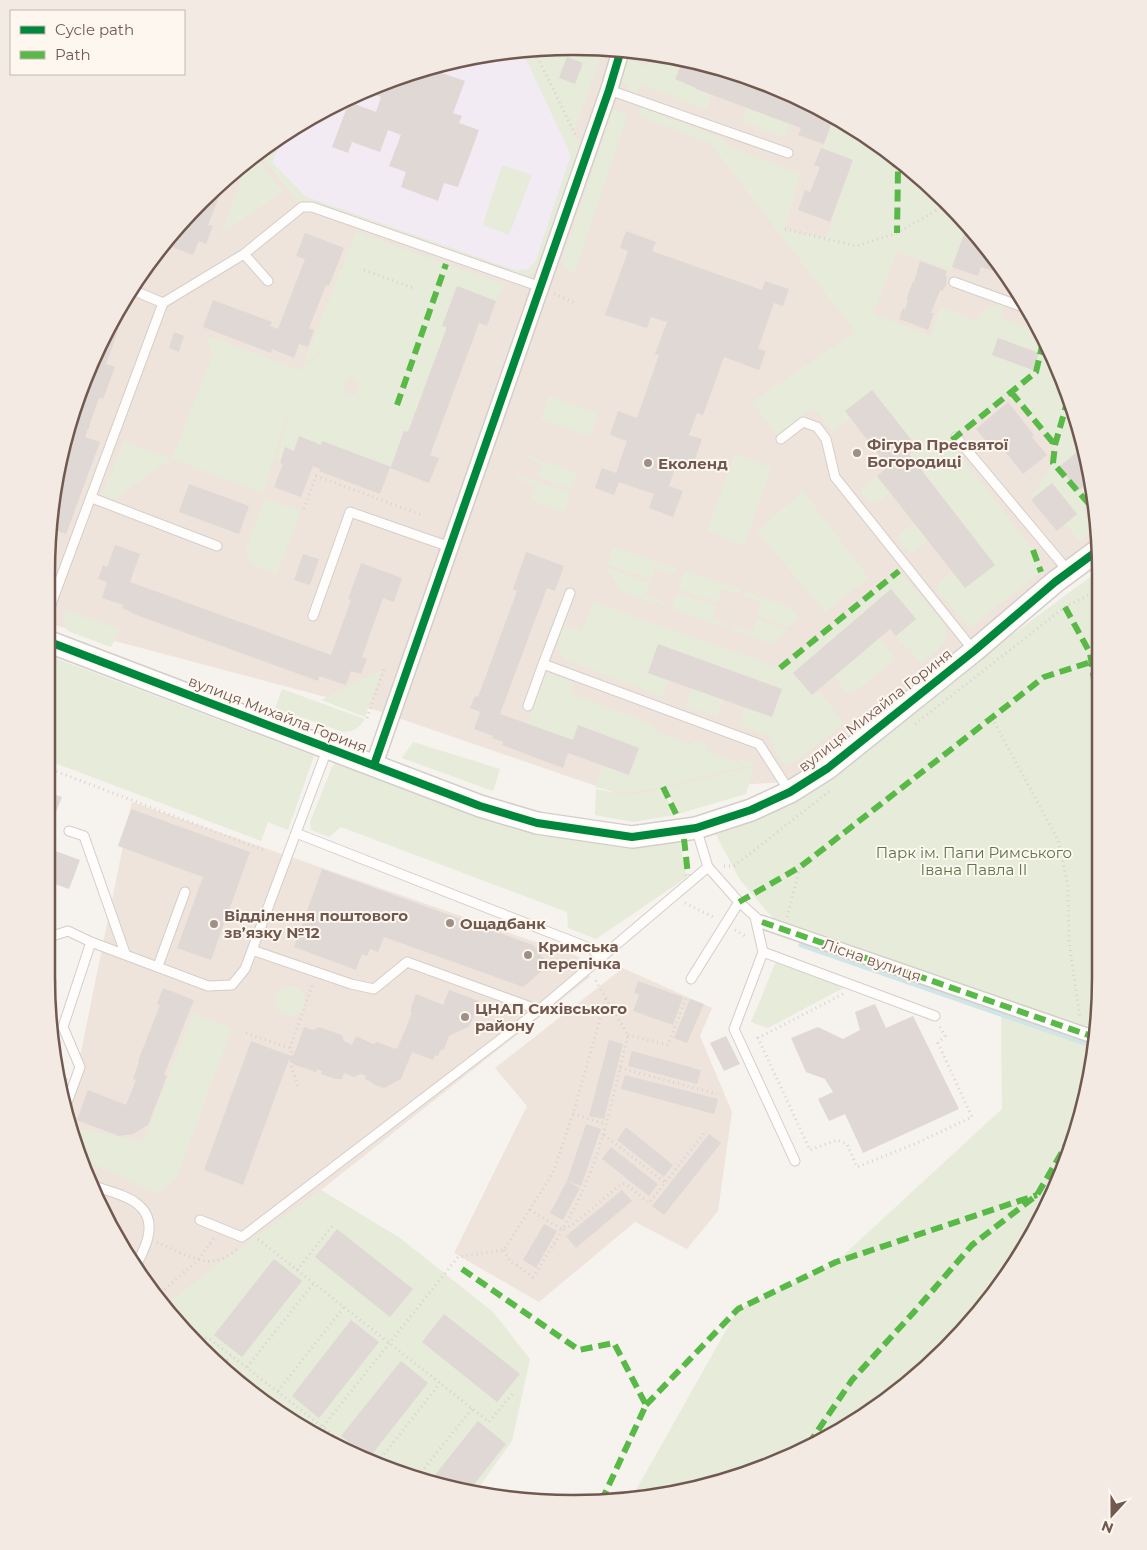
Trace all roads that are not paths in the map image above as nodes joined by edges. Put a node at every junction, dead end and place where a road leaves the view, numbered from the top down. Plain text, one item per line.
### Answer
1 (619, 57) edge
2 (609, 90) junction
3 (788, 152) dead end
4 (244, 254) junction
5 (268, 281) dead end
6 (954, 282) dead end
7 (540, 286) junction
8 (138, 292) edge
9 (163, 303) junction
10 (1017, 305) edge
11 (956, 436) dead end
12 (781, 440) dead end
13 (92, 498) junction
14 (217, 546) dead end
15 (450, 547) junction
16 (1091, 555) edge
17 (1069, 572) junction
18 (570, 593) dead end
19 (55, 594) edge
20 (313, 616) dead end
21 (55, 644) edge
22 (974, 651) junction
23 (543, 664) junction
24 (528, 706) dead end
25 (328, 747) junction
26 (374, 765) junction
27 (790, 792) junction
28 (696, 828) junction
29 (69, 830) dead end
30 (296, 833) junction
31 (708, 868) junction
32 (185, 892) dead end
33 (739, 902) junction
34 (759, 919) junction
35 (55, 935) edge
36 (92, 942) junction
37 (252, 950) junction
38 (763, 952) junction
39 (125, 953) junction
40 (602, 959) junction
41 (158, 966) junction
42 (691, 979) dead end
43 (539, 1010) junction
44 (934, 1016) road end
45 (1088, 1035) edge
46 (69, 1096) edge
47 (795, 1161) dead end
48 (100, 1188) edge
49 (200, 1220) dead end
50 (139, 1260) edge

1 - 2 street
2 - 3 lane
2 - 7 street
4 - 5 lane
4 - 7 lane
4 - 9 lane
6 - 10 lane
7 - 15 street
8 - 9 lane
9 - 13 lane
11 - 17 lane
12 - 22 lane
13 - 14 lane
13 - 19 lane
15 - 20 lane
15 - 26 street
16 - 17 street, вулиця Михайла Гориня
17 - 22 street, вулиця Михайла Гориня
18 - 23 lane
21 - 25 street, вулиця Михайла Гориня
22 - 27 street, вулиця Михайла Гориня
23 - 24 lane
23 - 27 lane
25 - 26 street, вулиця Михайла Гориня
25 - 30 lane
26 - 28 street, вулиця Михайла Гориня
27 - 28 street, вулиця Михайла Гориня
28 - 31 lane, Лісна вулиця
29 - 39 lane
30 - 37 lane
30 - 40 lane
31 - 33 lane, Лісна вулиця
31 - 40 lane
32 - 41 lane
33 - 34 lane, Лісна вулиця
33 - 42 lane
34 - 38 lane
34 - 45 street, Лісна вулиця
35 - 36 lane
36 - 39 lane
36 - 46 lane
37 - 41 lane
37 - 43 lane
38 - 44 lane
38 - 47 lane
39 - 41 lane
40 - 43 lane
43 - 49 lane
48 - 50 lane

